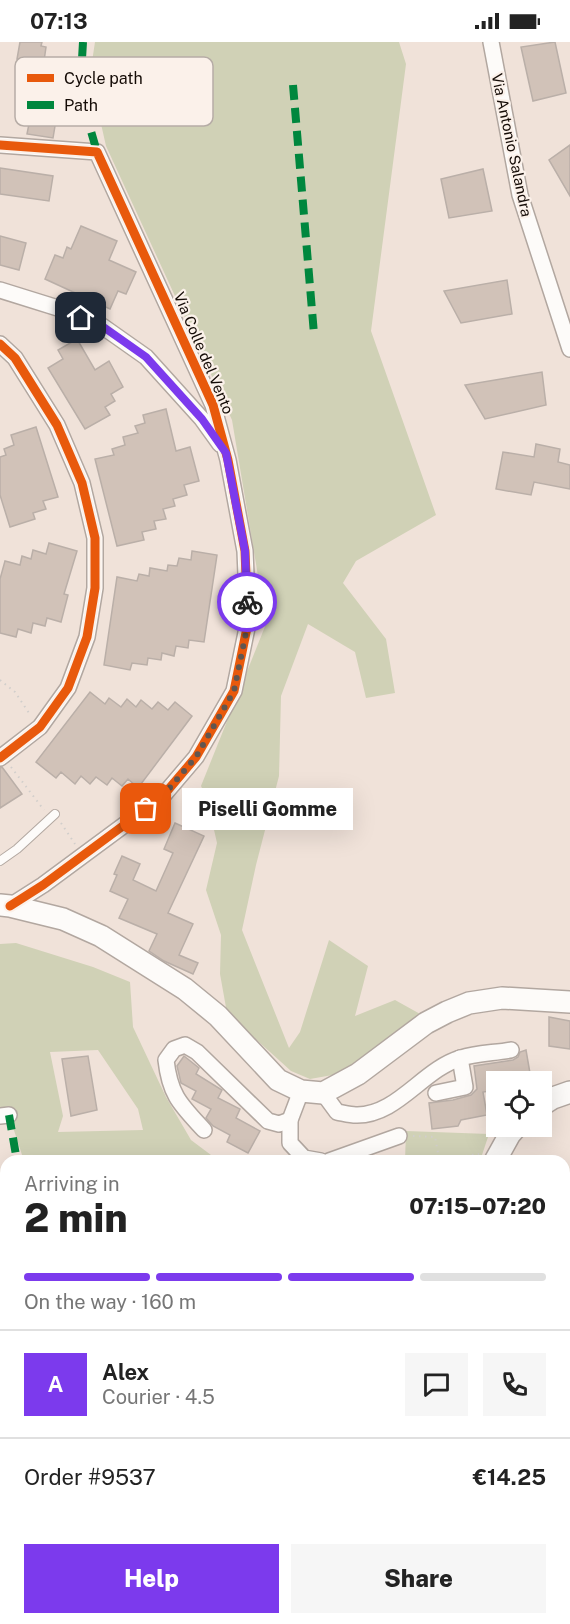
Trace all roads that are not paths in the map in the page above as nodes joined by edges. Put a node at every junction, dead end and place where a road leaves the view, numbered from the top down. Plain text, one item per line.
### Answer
1 (491, 42) edge
2 (0, 145) edge
3 (0, 290) edge
4 (0, 344) edge
5 (570, 350) edge
6 (226, 453) junction
7 (2, 757) edge
8 (55, 813) road end
9 (0, 861) edge
10 (5, 906) edge
11 (570, 1002) edge
12 (511, 1050) dead end
13 (460, 1058) junction
14 (301, 1091) junction
15 (570, 1092) edge
16 (324, 1093) junction
17 (436, 1093) dead end
18 (552, 1099) edge
19 (290, 1120) junction
20 (204, 1130) dead end
21 (399, 1136) road end
22 (508, 1137) edge
23 (299, 1155) edge
24 (345, 1155) edge
25 (498, 1155) edge

1 - 5 street, Via Antonio Salandra
2 - 6 street, Via Colle del Vento
3 - 6 street
4 - 7 street
6 - 10 street, Via Colle del Vento
8 - 9 lane
10 - 14 main road
11 - 16 main road
12 - 13 street
13 - 16 street
13 - 17 street
14 - 16 main road
14 - 19 street
15 - 18 main road
19 - 20 street
19 - 23 street
21 - 24 street
22 - 25 main road

